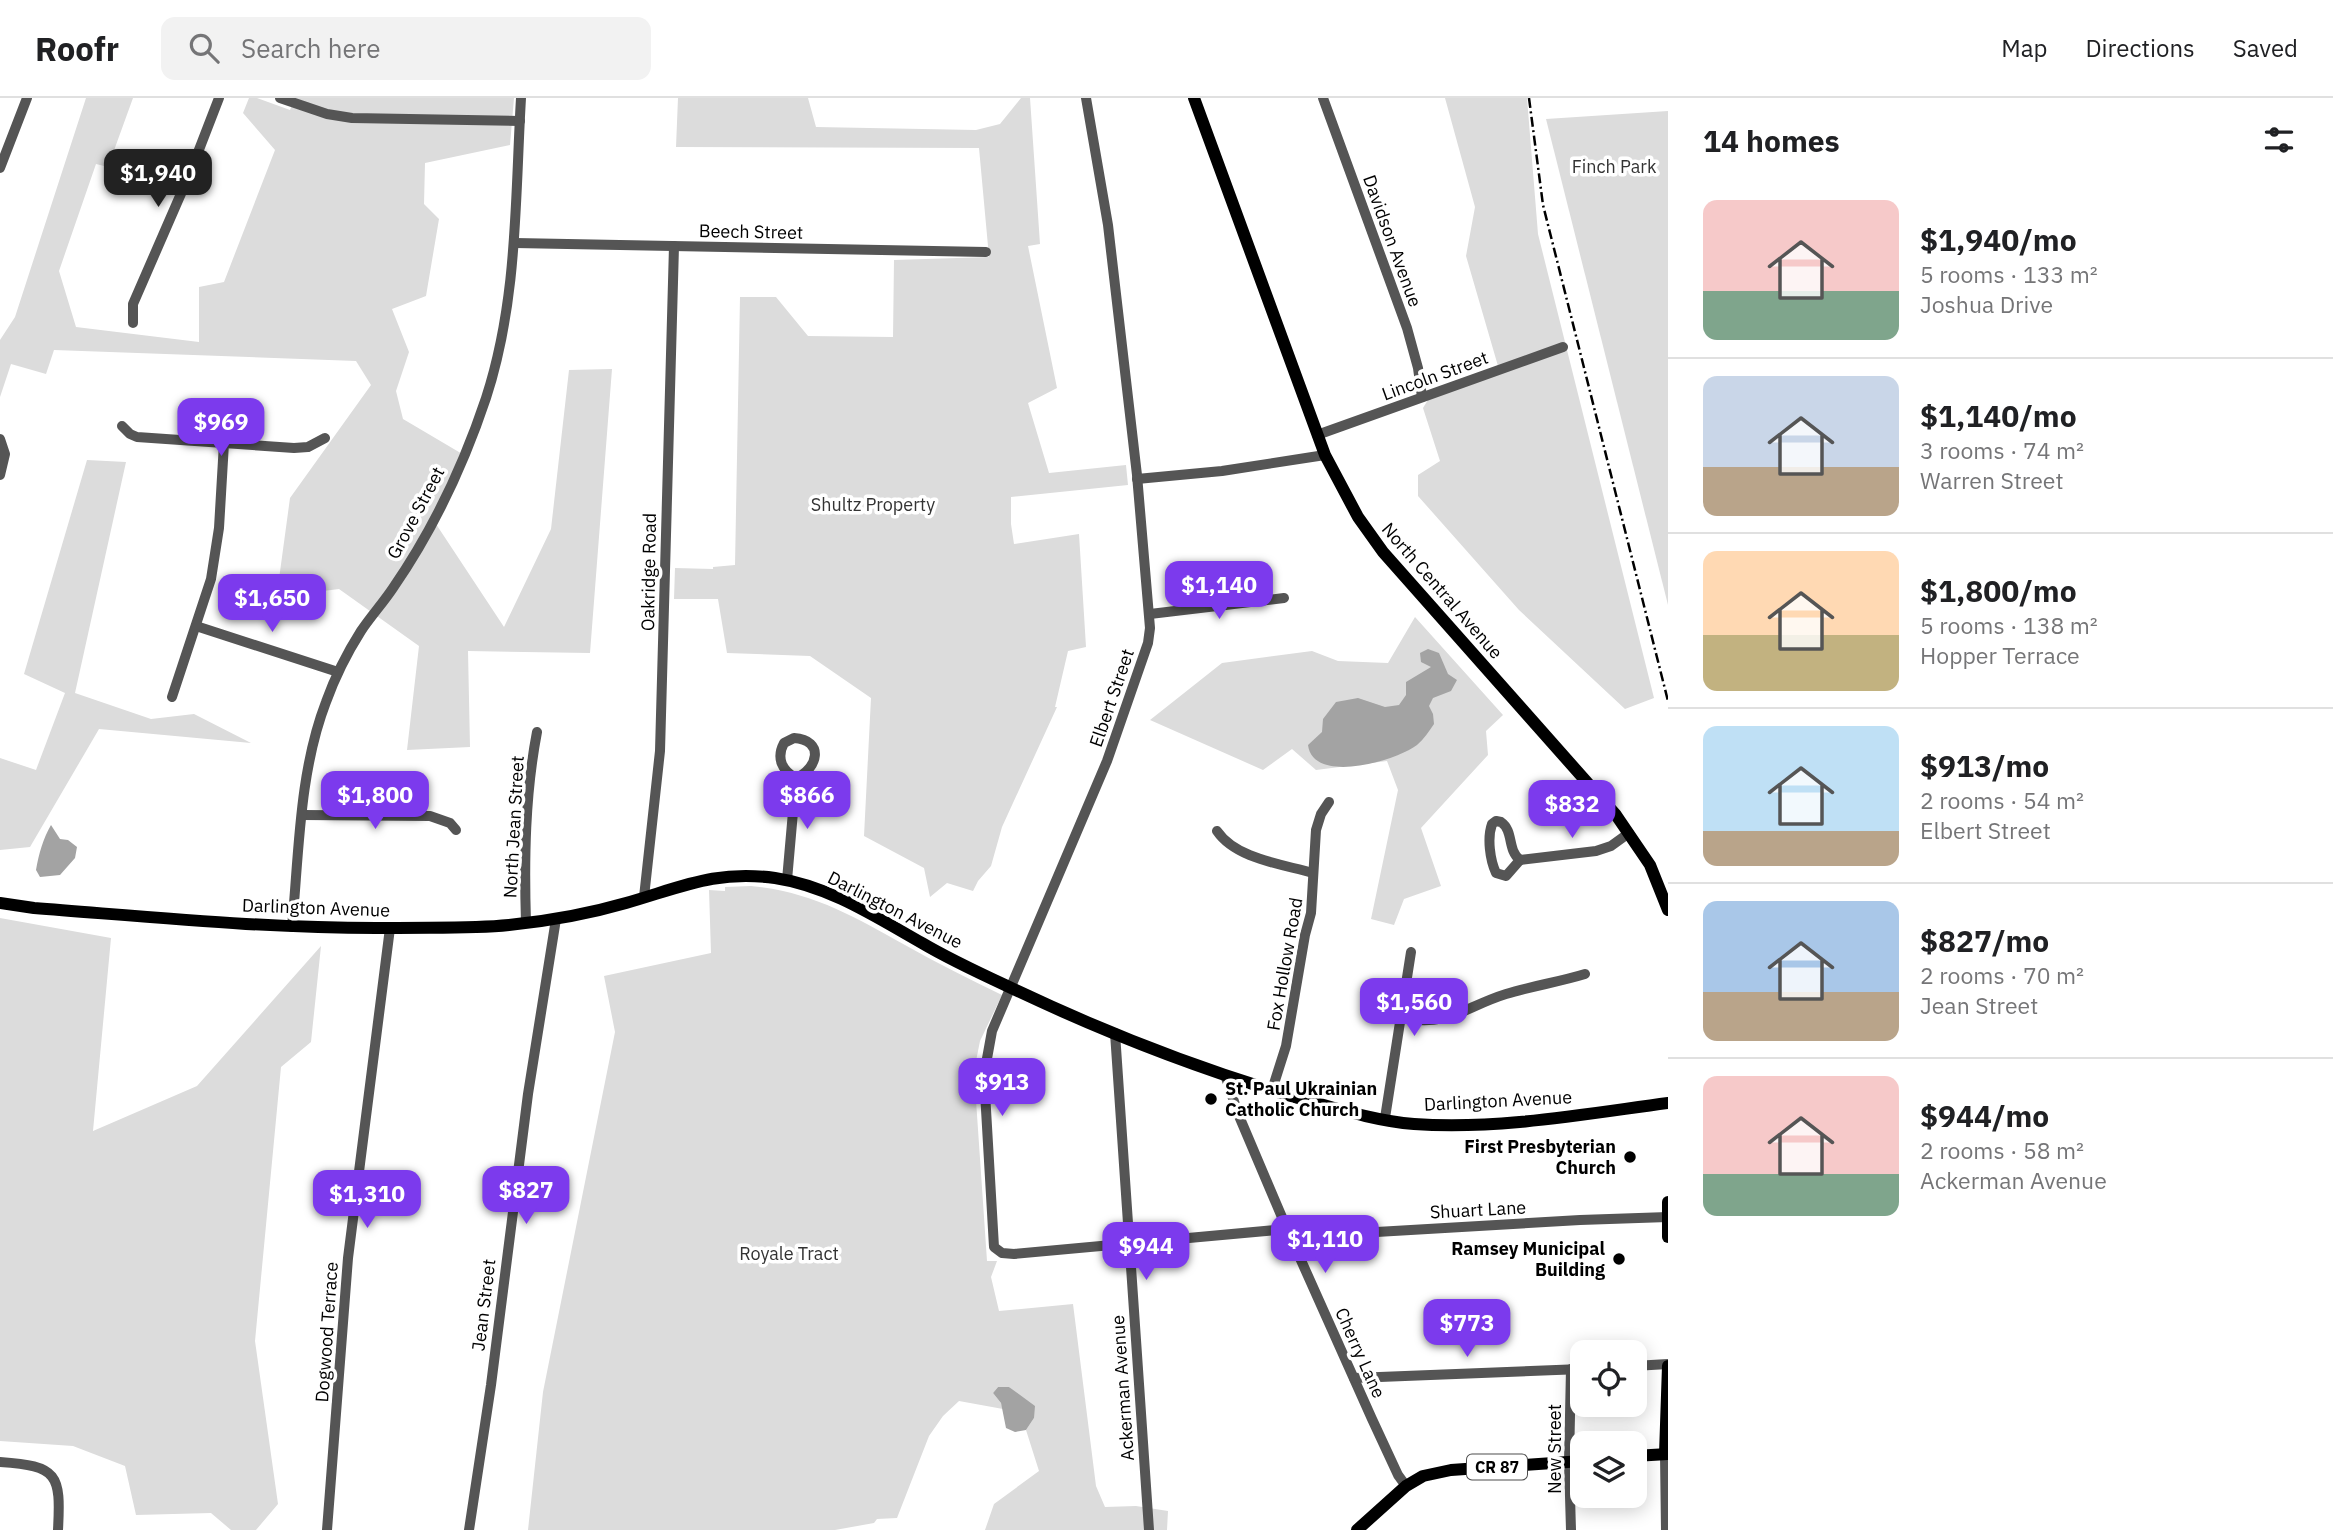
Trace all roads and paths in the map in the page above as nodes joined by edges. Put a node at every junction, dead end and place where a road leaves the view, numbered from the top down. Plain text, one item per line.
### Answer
1 (27, 98) edge
2 (219, 98) edge
3 (280, 98) edge
4 (521, 98) edge
5 (1086, 98) edge
6 (1194, 98) edge
7 (1323, 98) edge
8 (520, 121) junction
9 (0, 168) edge
10 (515, 243) junction
11 (674, 246) junction
12 (986, 252) dead end
13 (133, 323) dead end
14 (1563, 347) dead end
15 (1422, 397) junction
16 (122, 426) dead end
17 (1317, 435) junction
18 (325, 438) dead end
19 (0, 439) edge
20 (224, 443) junction
21 (1325, 455) junction
22 (0, 475) edge
23 (1137, 478) junction
24 (1284, 598) dead end
25 (1150, 614) junction
26 (196, 626) junction
27 (338, 673) junction
28 (172, 697) dead end
29 (537, 732) dead end
30 (796, 778) dead end
31 (1329, 803) dead end
32 (303, 815) junction
33 (456, 830) dead end
34 (1217, 831) dead end
35 (1629, 833) junction
36 (1520, 860) junction
37 (1313, 873) junction
38 (787, 880) junction
39 (644, 898) junction
40 (0, 902) edge
41 (1668, 910) edge
42 (556, 919) junction
43 (526, 923) junction
44 (292, 927) junction
45 (390, 928) junction
46 (1411, 952) dead end
47 (1585, 974) dead end
48 (1010, 987) junction
49 (1402, 1018) junction
50 (1115, 1033) junction
51 (1225, 1075) junction
52 (1272, 1090) junction
53 (1668, 1103) edge
54 (1385, 1118) junction
55 (1668, 1202) edge
56 (1668, 1217) edge
57 (1289, 1233) junction
58 (1668, 1237) edge
59 (1128, 1244) junction
60 (994, 1247) joint
61 (1668, 1365) edge
62 (1647, 1366) edge
63 (1570, 1369) edge
64 (1354, 1378) junction
65 (1666, 1454) edge
66 (1647, 1456) edge
67 (1570, 1461) edge
68 (0, 1462) edge
69 (1409, 1483) junction
70 (1572, 1508) edge
71 (58, 1530) edge
72 (327, 1530) edge
73 (469, 1530) edge
74 (1149, 1530) edge
75 (1357, 1530) edge
76 (1571, 1530) edge
77 (1666, 1530) edge

1 - 9 street
2 - 13 street
3 - 8 street
4 - 8 street, Grove Street
5 - 23 street, Elbert Street
6 - 17 main road, North Central Avenue
7 - 15 street, Davidson Avenue
8 - 10 street, Grove Street
10 - 11 street, Beech Street
10 - 27 street, Grove Street
11 - 12 street, Beech Street
11 - 39 street, Oakridge Road
14 - 15 street, Lincoln Street
15 - 17 street, Lincoln Street
16 - 20 street
17 - 21 main road, North Central Avenue
18 - 20 street
19 - 22 street
20 - 26 street
21 - 23 street
21 - 35 main road, North Central Avenue
23 - 25 street, Elbert Street
24 - 25 street
25 - 48 street, Elbert Street
26 - 27 street
26 - 28 street
27 - 32 street, Grove Street
29 - 43 street, North Jean Street
30 - 38 street
31 - 37 street, Fox Hollow Road
32 - 33 street
32 - 44 street, Grove Street
34 - 37 street
35 - 36 street
35 - 41 main road, North Central Avenue
36 - 36 street
37 - 52 street, Fox Hollow Road
38 - 39 main road, Darlington Avenue
38 - 48 main road, Darlington Avenue
39 - 42 main road, Darlington Avenue
40 - 44 main road, Darlington Avenue
42 - 43 main road, Darlington Avenue
42 - 73 street, Jean Street
43 - 45 main road, Darlington Avenue
44 - 45 main road, Darlington Avenue
45 - 72 street, Dogwood Terrace
46 - 49 street
47 - 49 street
48 - 50 main road, Darlington Avenue
48 - 60 street, Elbert Street
49 - 54 street
50 - 51 main road, Darlington Avenue
50 - 59 street, Ackerman Avenue
51 - 52 main road, Darlington Avenue
51 - 57 street, Cherry Lane
52 - 54 main road, Darlington Avenue
53 - 54 main road, Darlington Avenue
55 - 56 main road
56 - 57 street, Shuart Lane
56 - 58 main road
57 - 59 street, Shuart Lane
57 - 64 street, Cherry Lane
59 - 60 street, Shuart Lane
59 - 74 street, Ackerman Avenue
61 - 62 street
61 - 65 main road
63 - 64 street
64 - 69 street, Cherry Lane
65 - 66 main road
65 - 77 street
67 - 69 main road, CR 87
68 - 71 street
69 - 75 main road, CR 87
70 - 76 street, New Street

